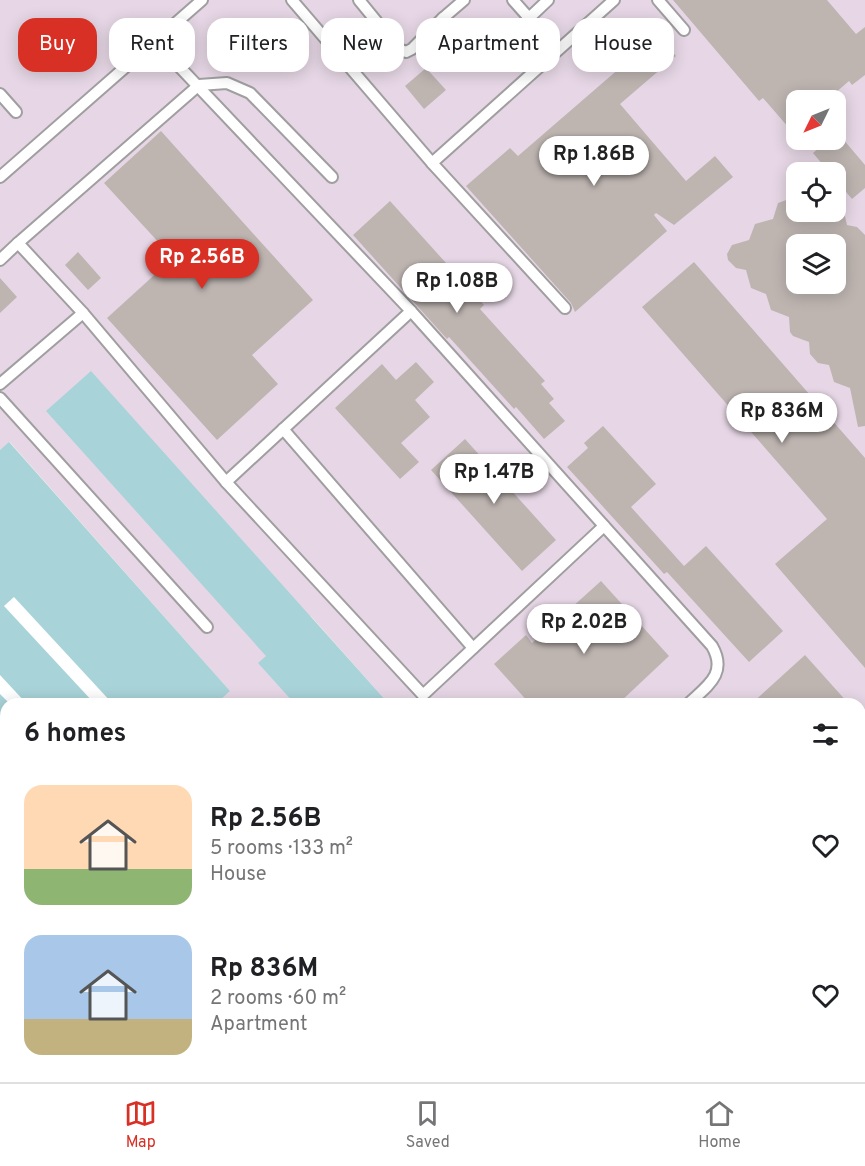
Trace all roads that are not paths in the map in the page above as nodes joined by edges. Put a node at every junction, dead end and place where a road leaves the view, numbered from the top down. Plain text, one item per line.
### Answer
1 (202, 0) edge
2 (292, 0) edge
3 (359, 0) edge
4 (464, 0) edge
5 (513, 0) edge
6 (548, 0) edge
7 (614, 0) edge
8 (658, 0) edge
9 (181, 18) edge
10 (443, 18) edge
11 (529, 18) joint
12 (684, 30) dead end
13 (416, 45) edge
14 (120, 72) edge
15 (185, 72) edge
16 (198, 85) junction
17 (0, 94) edge
18 (16, 112) dead end
19 (432, 164) junction
20 (0, 177) edge
21 (332, 177) dead end
22 (18, 243) junction
23 (0, 260) edge
24 (565, 308) dead end
25 (411, 311) junction
26 (83, 313) junction
27 (0, 384) edge
28 (0, 398) edge
29 (283, 429) junction
30 (226, 482) junction
31 (604, 526) junction
32 (207, 627) dead end
33 (473, 648) junction
34 (426, 698) edge
35 (428, 698) edge
36 (694, 698) edge

1 - 9 lane
2 - 19 lane
3 - 13 lane
4 - 10 lane
5 - 11 lane
6 - 11 lane
7 - 19 lane
8 - 12 lane
14 - 20 lane
15 - 16 lane
16 - 21 lane
16 - 22 lane
16 - 25 lane
17 - 18 lane
19 - 24 lane
22 - 23 lane
22 - 26 lane
25 - 29 lane
25 - 31 lane
26 - 27 lane
26 - 30 lane
28 - 32 lane
29 - 30 lane
29 - 33 lane
30 - 34 lane
31 - 33 lane
31 - 36 lane
33 - 35 lane

